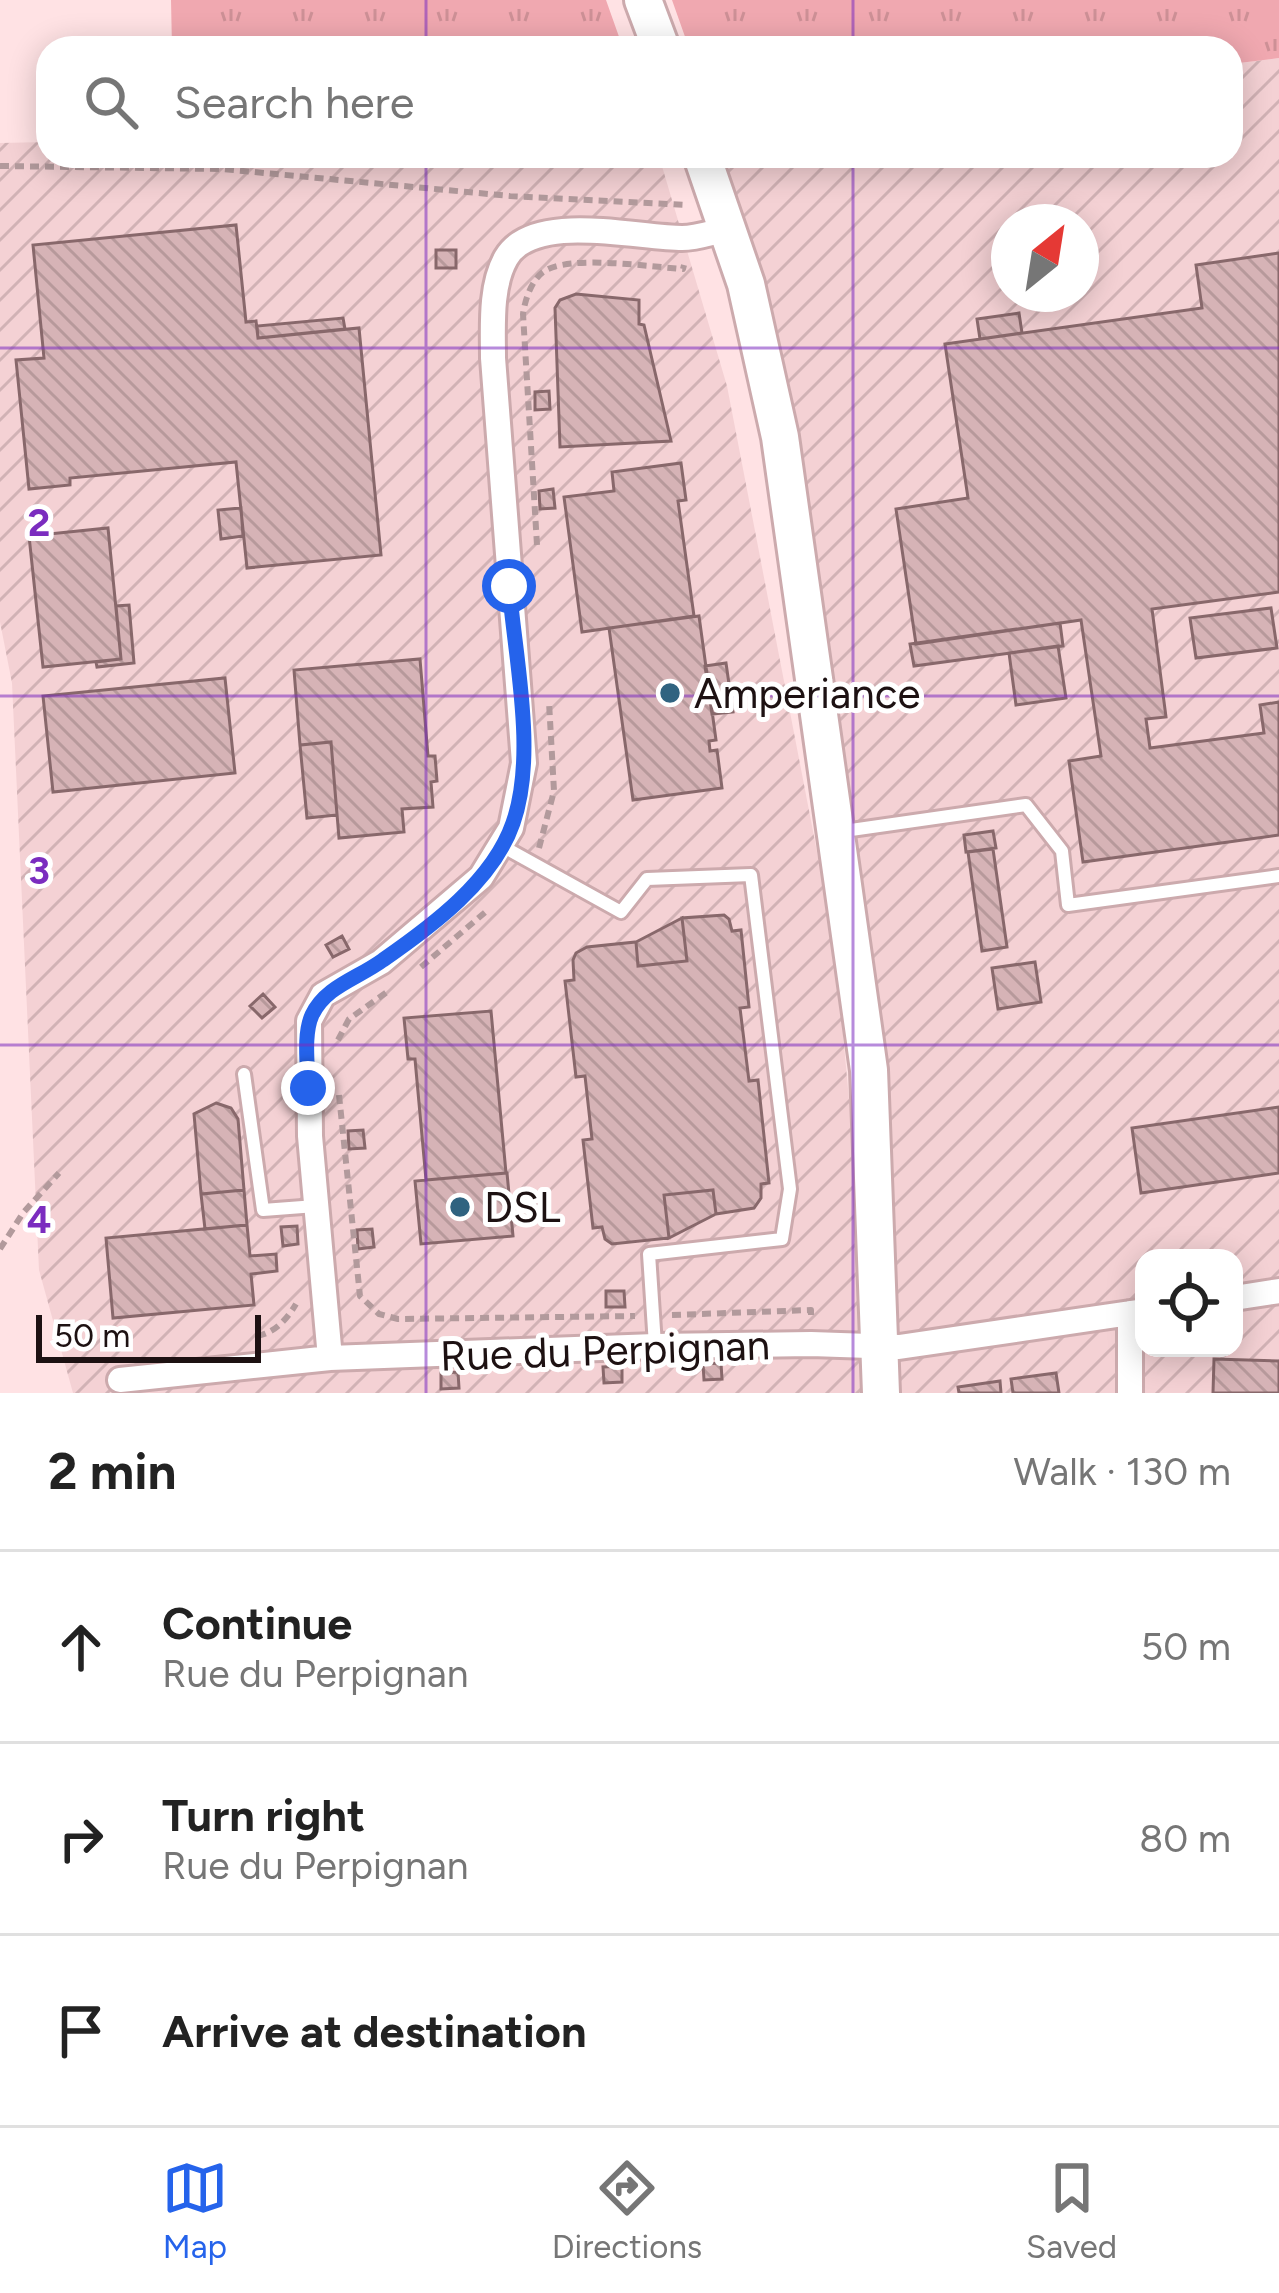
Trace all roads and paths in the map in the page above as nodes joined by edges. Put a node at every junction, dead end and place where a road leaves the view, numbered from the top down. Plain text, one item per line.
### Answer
1 (643, 0) edge
2 (656, 36) edge
3 (36, 165) edge
4 (0, 166) edge
5 (198, 168) edge
6 (706, 168) edge
7 (724, 218) junction
8 (686, 238) junction
9 (538, 550) dead end
10 (548, 682) dead end
11 (836, 832) junction
12 (502, 845) junction
13 (531, 862) junction
14 (1279, 876) edge
15 (493, 906) dead end
16 (414, 972) dead end
17 (398, 984) dead end
18 (336, 1056) dead end
19 (244, 1074) dead end
20 (338, 1078) dead end
21 (59, 1173) dead end
22 (317, 1206) junction
23 (0, 1249) edge
24 (1279, 1291) edge
25 (1243, 1297) edge
26 (1135, 1312) edge
27 (653, 1316) junction
28 (1135, 1335) edge
29 (811, 1344) junction
30 (881, 1345) junction
31 (655, 1346) junction
32 (330, 1358) junction
33 (120, 1381) dead end
34 (881, 1393) edge
35 (1130, 1393) edge

1 - 2 street
3 - 4 path
5 - 7 path
6 - 7 street
7 - 8 street
7 - 11 street
8 - 9 path
8 - 12 street
10 - 13 path
11 - 14 lane
11 - 30 street
12 - 13 lane
12 - 22 street
13 - 27 lane
15 - 16 path
17 - 18 path
19 - 22 lane
20 - 27 path
21 - 23 path
22 - 32 street
24 - 25 street
26 - 30 street, Rue du Perpignan
27 - 29 path
27 - 31 lane
28 - 35 street
29 - 30 street, Rue du Perpignan
29 - 31 street, Rue du Perpignan
30 - 34 street
31 - 32 street, Rue du Perpignan
32 - 33 street, Rue du Perpignan

